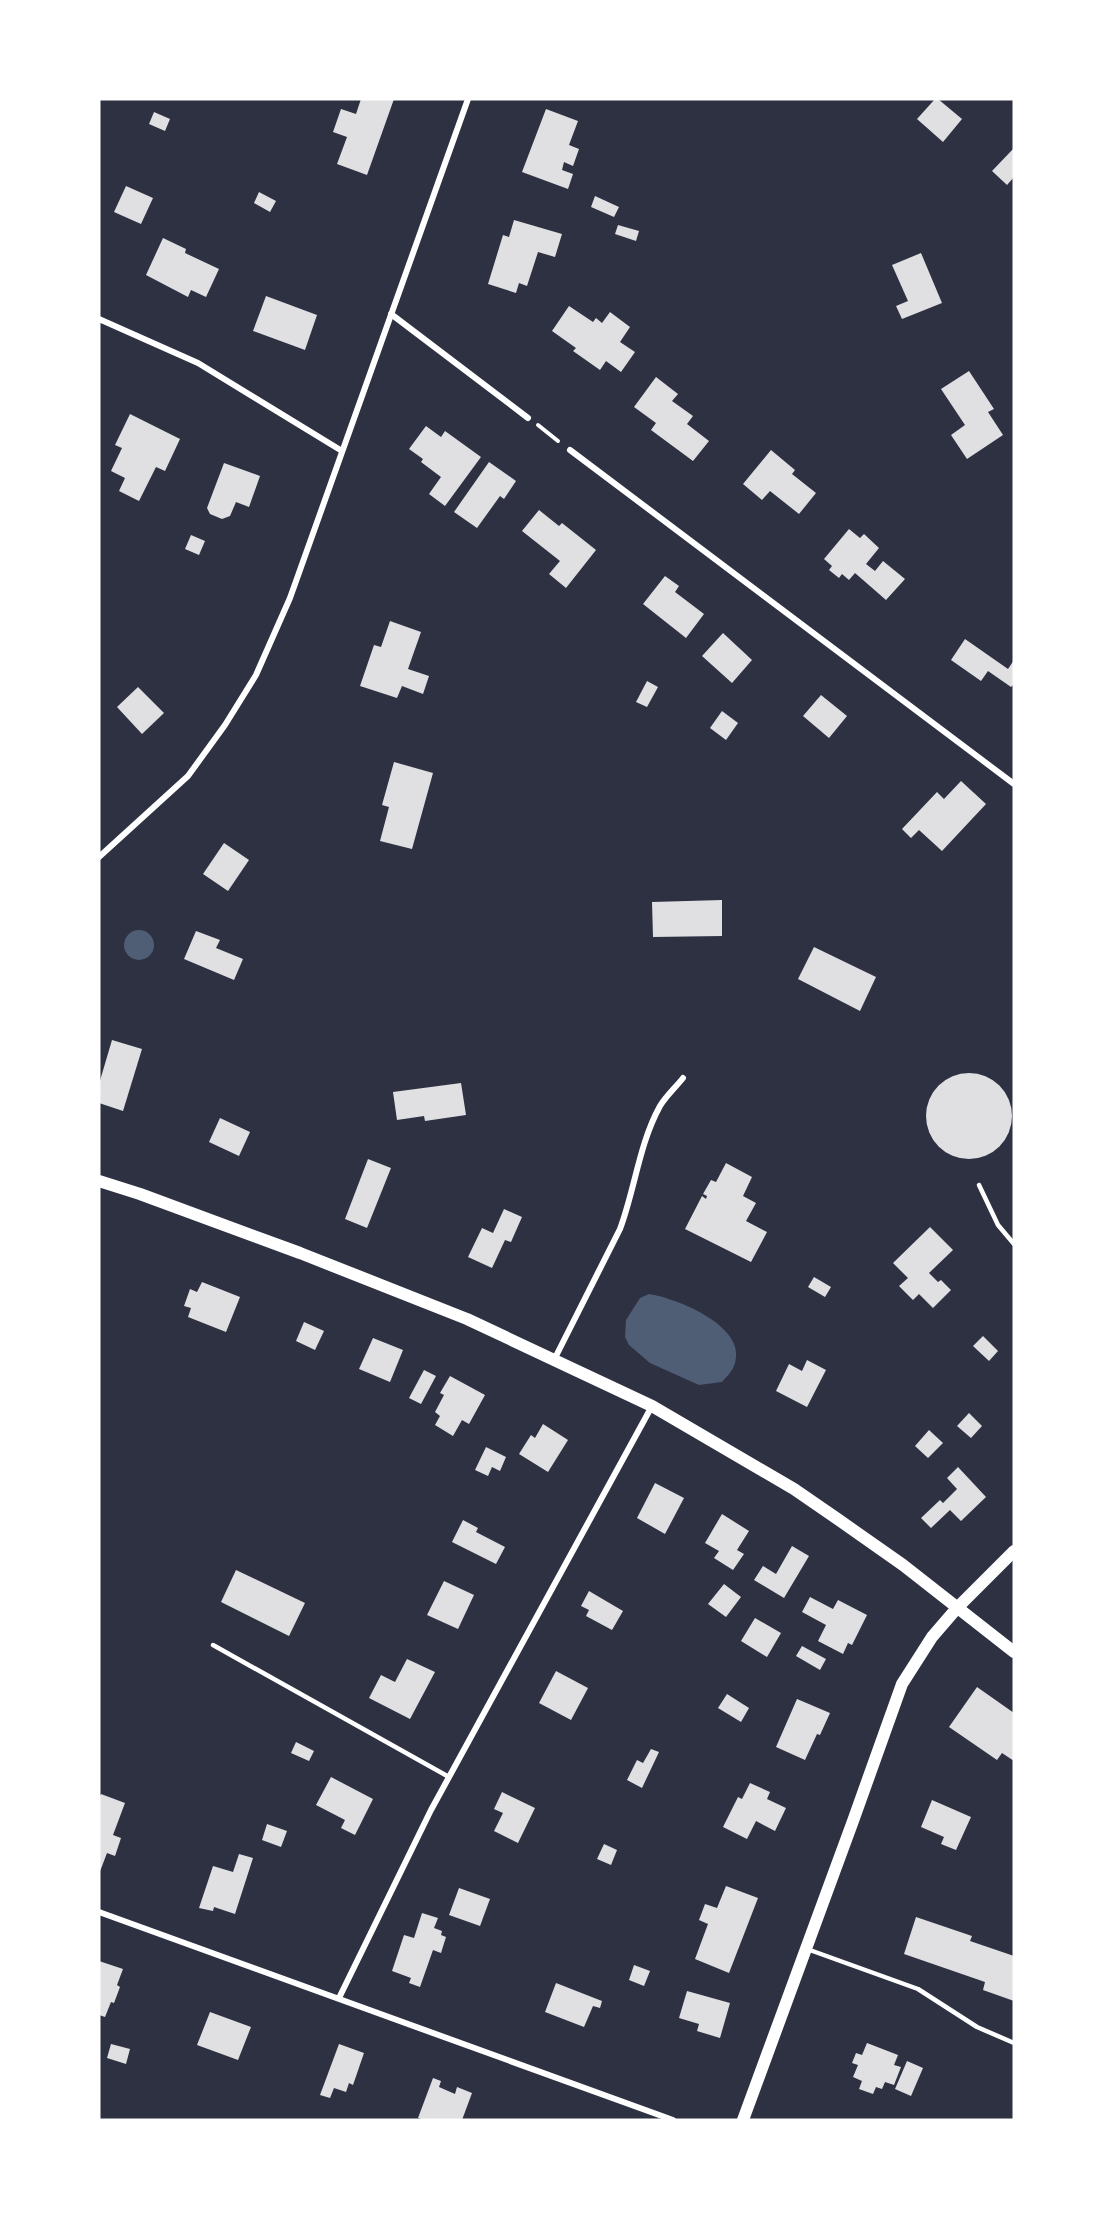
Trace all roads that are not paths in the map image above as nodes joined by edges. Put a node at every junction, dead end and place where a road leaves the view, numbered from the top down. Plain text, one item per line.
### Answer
1 (468, 99) edge
2 (391, 314) junction
3 (99, 319) edge
4 (528, 418) road end
5 (570, 450) road end
6 (342, 451) junction
7 (1014, 784) edge
8 (99, 857) edge
9 (683, 1078) dead end
10 (99, 1181) edge
11 (979, 1185) dead end
12 (1014, 1244) edge
13 (553, 1360) junction
14 (652, 1406) junction
15 (1014, 1551) edge
16 (957, 1608) junction
17 (213, 1645) dead end
18 (1014, 1652) edge
19 (450, 1777) junction
20 (99, 1912) edge
21 (807, 1949) junction
22 (339, 1998) junction
23 (1014, 2043) edge
24 (673, 2120) edge
25 (742, 2120) edge

1 - 2 street
2 - 4 street
2 - 6 street
3 - 6 street
5 - 7 street
6 - 8 street
9 - 13 street
10 - 13 main road
11 - 12 lane
13 - 14 main road
14 - 16 main road
14 - 19 street
15 - 16 main road
16 - 18 main road
16 - 21 main road
17 - 19 lane
19 - 22 street
20 - 22 street
21 - 23 lane
21 - 25 main road
22 - 24 street

